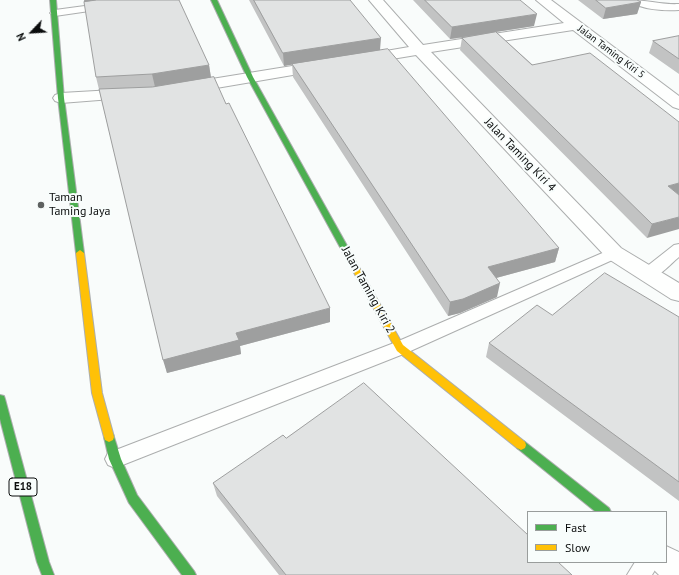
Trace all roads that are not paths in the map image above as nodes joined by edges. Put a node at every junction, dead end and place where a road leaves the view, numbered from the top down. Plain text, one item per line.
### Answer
1 (53, 0) edge
2 (214, 0) edge
3 (376, 0) edge
4 (543, 0) edge
5 (635, 0) edge
6 (116, 5) edge
7 (679, 6) edge
8 (55, 13) junction
9 (575, 25) junction
10 (420, 50) junction
11 (350, 61) edge
12 (335, 64) edge
13 (250, 78) junction
14 (171, 90) edge
15 (147, 93) edge
16 (61, 98) junction
17 (679, 104) edge
18 (679, 249) edge
19 (614, 253) junction
20 (647, 275) junction
21 (679, 293) edge
22 (400, 348) junction
23 (0, 399) edge
24 (115, 459) junction
25 (604, 511) edge
26 (667, 562) edge
27 (648, 563) edge
28 (679, 572) edge
29 (48, 575) edge
30 (190, 575) edge
31 (638, 575) edge

1 - 8 main road
2 - 13 main road, Jalan Taming Kiri 2
3 - 10 street, Jalan Taming Kiri 4
4 - 9 street, Jalan Taming Kiri 5
5 - 7 lane
6 - 8 lane
8 - 16 main road
9 - 10 street
9 - 17 street, Jalan Taming Kiri 5
10 - 11 street
10 - 19 street, Jalan Taming Kiri 4
12 - 13 street
13 - 14 street
13 - 22 main road, Jalan Taming Kiri 2
15 - 16 street
16 - 24 main road
18 - 20 lane
19 - 20 street, Jalan Taming Kiri 4
19 - 22 lane
20 - 21 street, Jalan Taming Kiri 4
22 - 24 lane
22 - 25 main road, Jalan Taming Kiri 2
23 - 29 main road, E18
24 - 30 main road
26 - 28 street
27 - 31 lane

